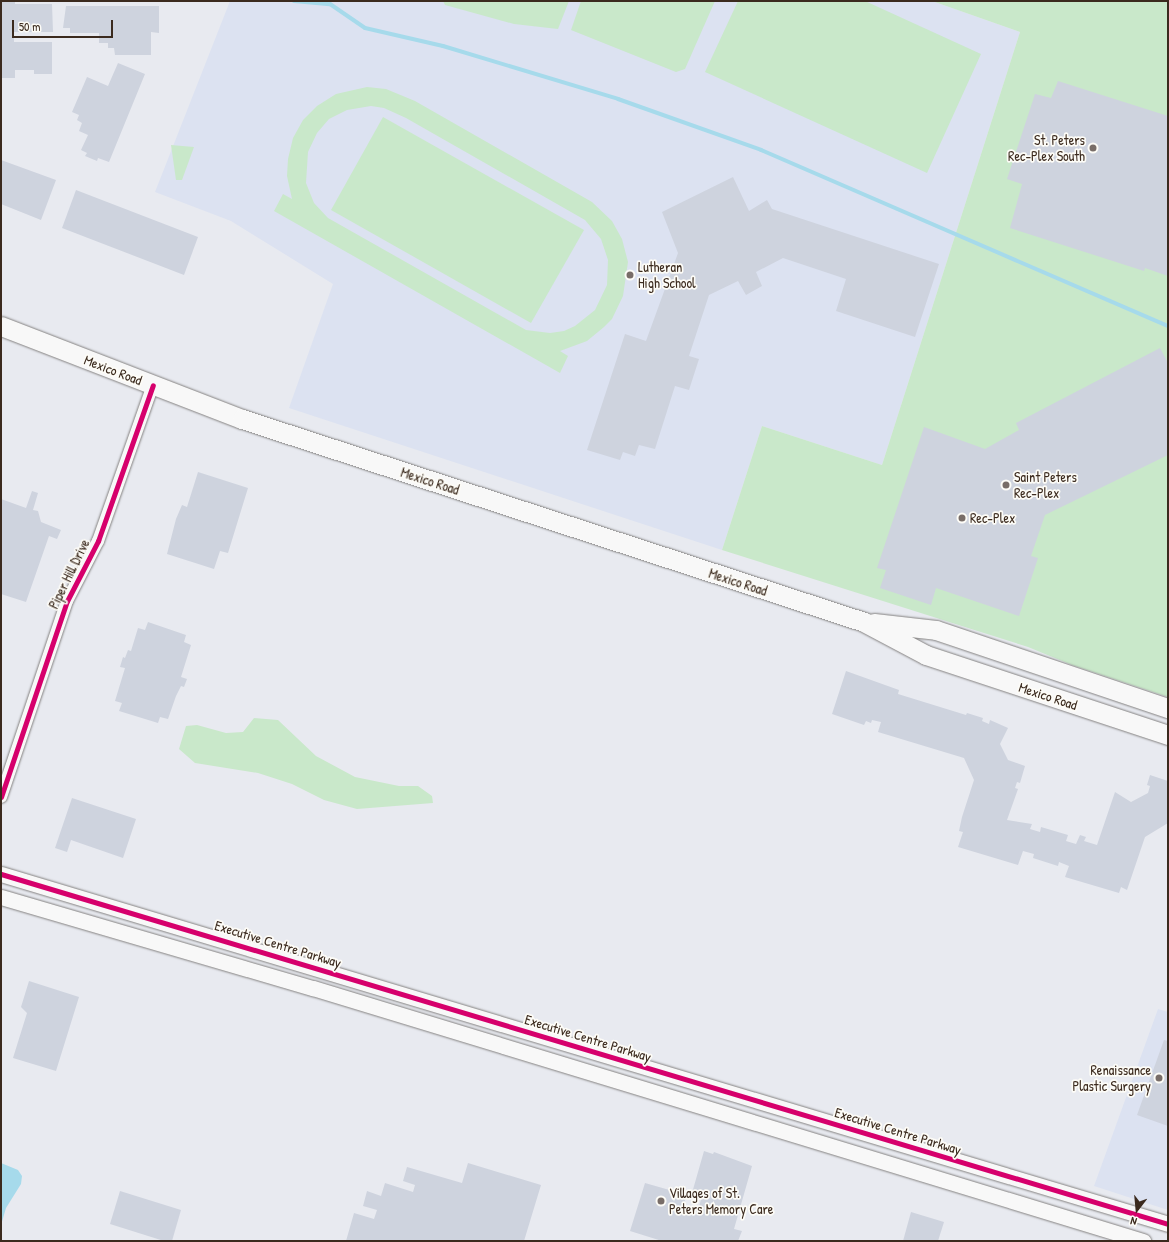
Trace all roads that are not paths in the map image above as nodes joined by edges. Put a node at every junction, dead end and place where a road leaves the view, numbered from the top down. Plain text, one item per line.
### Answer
1 (1, 326) edge
2 (153, 385) junction
3 (864, 622) junction
4 (1168, 708) edge
5 (1168, 735) edge
6 (1, 797) edge
7 (1, 874) edge
8 (1, 897) edge
9 (1168, 1224) edge
10 (1143, 1241) edge

1 - 2 main road, Mexico Road
2 - 3 main road, Mexico Road
2 - 6 street, Piper Hill Drive
3 - 4 main road, Mexico Road
3 - 5 main road, Mexico Road
7 - 9 street, Executive Centre Parkway
8 - 10 street

